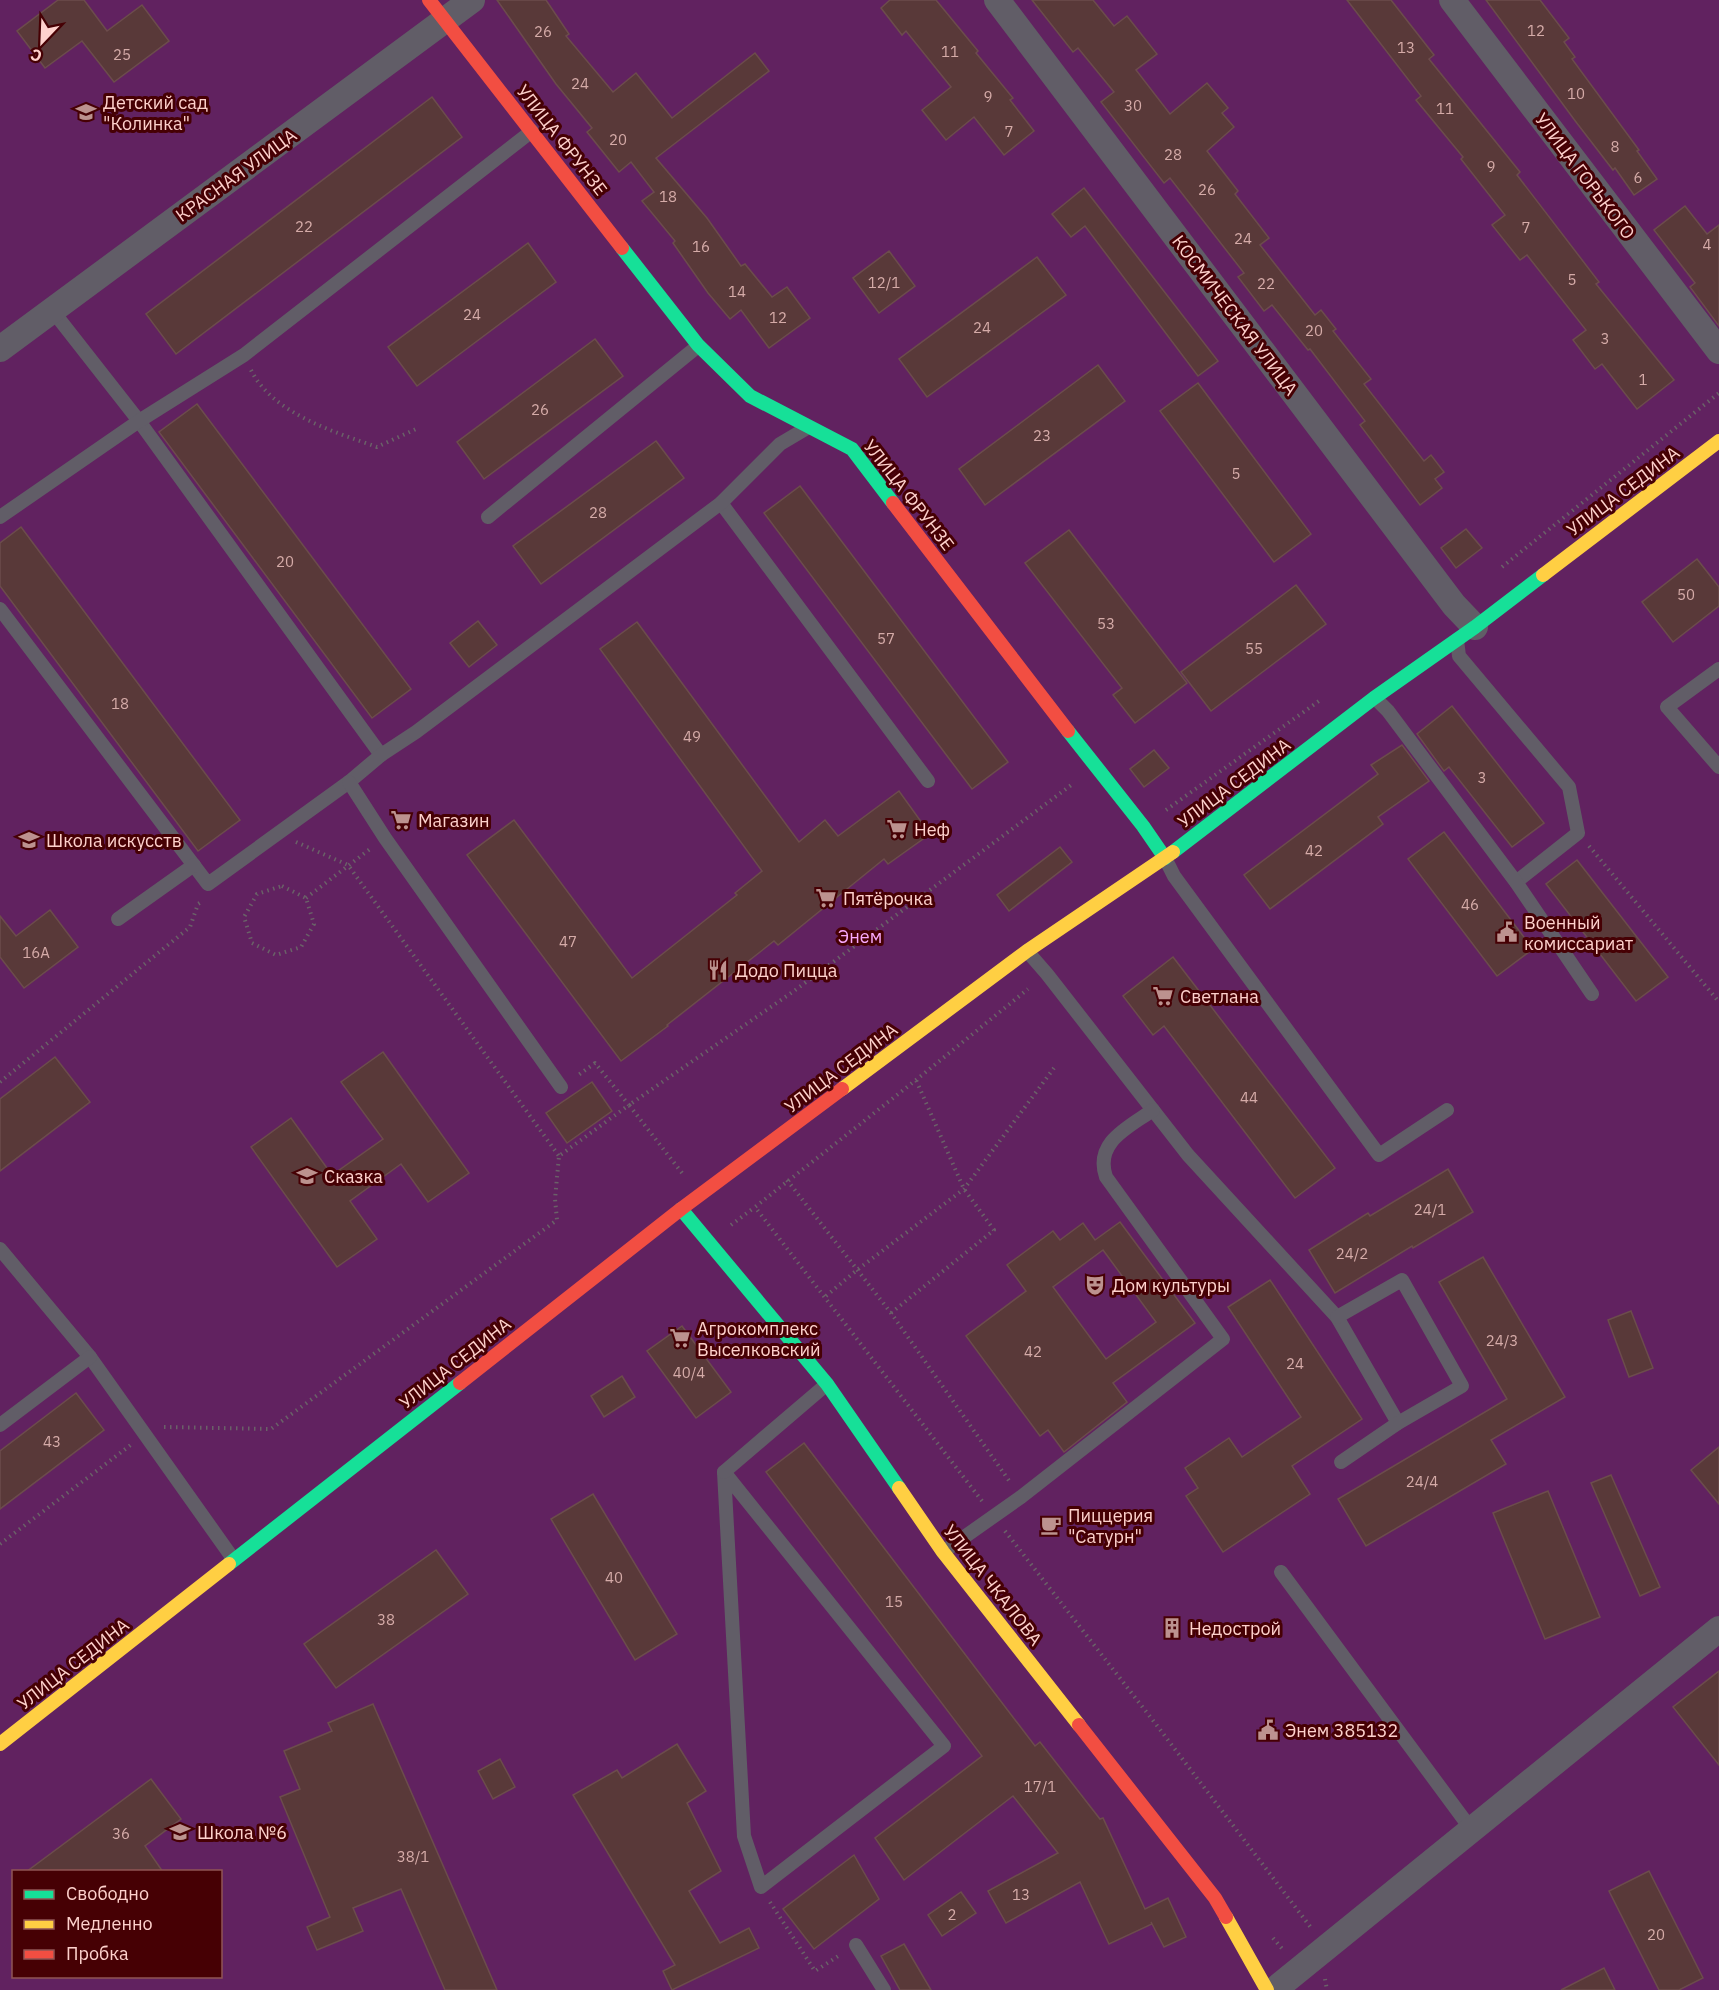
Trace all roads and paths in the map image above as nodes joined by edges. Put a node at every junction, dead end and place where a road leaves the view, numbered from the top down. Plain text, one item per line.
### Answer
1 (429, 0) edge
2 (472, 0) edge
3 (997, 0) edge
4 (1452, 0) edge
5 (446, 21) junction
6 (532, 130) junction
7 (52, 310) junction
8 (698, 345) junction
9 (0, 349) edge
10 (1719, 351) edge
11 (244, 355) junction
12 (140, 421) junction
13 (808, 427) junction
14 (416, 429) dead end
15 (1719, 441) edge
16 (721, 502) junction
17 (0, 517) edge
18 (488, 517) dead end
19 (0, 609) edge
20 (1466, 633) junction
21 (1719, 669) edge
22 (1374, 698) junction
23 (381, 755) junction
24 (1095, 767) junction
25 (1719, 767) edge
26 (928, 781) dead end
27 (349, 782) junction
28 (1578, 833) junction
29 (385, 838) junction
30 (291, 840) dead end
31 (1165, 858) junction
32 (194, 865) junction
33 (348, 866) junction
34 (1516, 882) junction
35 (207, 897) dead end
36 (306, 898) junction
37 (118, 919) dead end
38 (1027, 951) junction
39 (1047, 974) junction
40 (1592, 994) dead end
41 (1719, 1002) edge
42 (1054, 1068) dead end
43 (916, 1080) junction
44 (0, 1082) edge
45 (561, 1087) joint
46 (629, 1105) junction
47 (1153, 1110) junction
48 (1447, 1110) dead end
49 (559, 1156) junction
50 (787, 1180) junction
51 (964, 1189) junction
52 (699, 1195) junction
53 (755, 1207) junction
54 (681, 1209) junction
55 (726, 1229) dead end
56 (0, 1249) edge
57 (857, 1270) junction
58 (826, 1296) junction
59 (891, 1313) junction
60 (1337, 1317) junction
61 (90, 1358) junction
62 (826, 1384) junction
63 (1398, 1423) junction
64 (0, 1425) edge
65 (146, 1434) junction
66 (1341, 1462) dead end
67 (724, 1472) junction
68 (1021, 1497) junction
69 (994, 1517) junction
70 (0, 1544) edge
71 (943, 1552) junction
72 (234, 1560) junction
73 (1281, 1572) dead end
74 (1719, 1629) edge
75 (0, 1744) edge
76 (1471, 1829) junction
77 (761, 1887) junction
78 (856, 1945) joint
79 (1327, 1948) junction
80 (884, 1990) edge
81 (1267, 1990) edge
82 (1274, 1990) edge
83 (1327, 1990) edge

1 - 5 street, УЛИЦА ФРУНЗЕ
2 - 5 street, КРАСНАЯ УЛИЦА
3 - 20 street, КОСМИЧЕСКАЯ УЛИЦА
4 - 10 street, УЛИЦА ГОРЬКОГО
5 - 6 street, УЛИЦА ФРУНЗЕ
5 - 7 street, КРАСНАЯ УЛИЦА
6 - 8 street, УЛИЦА ФРУНЗЕ
6 - 11 lane
7 - 9 street, КРАСНАЯ УЛИЦА
7 - 12 lane
8 - 13 street, УЛИЦА ФРУНЗЕ
8 - 18 lane
11 - 12 lane
11 - 14 path
12 - 17 lane
12 - 23 lane
13 - 16 lane
13 - 24 street, УЛИЦА ФРУНЗЕ
15 - 20 street, УЛИЦА СЕДИНА
16 - 23 lane
16 - 26 lane
19 - 32 lane
20 - 22 street, УЛИЦА СЕДИНА
20 - 28 lane
21 - 25 lane
22 - 31 street, УЛИЦА СЕДИНА
22 - 34 lane
23 - 27 lane
24 - 31 street, УЛИЦА ФРУНЗЕ
24 - 46 path
27 - 29 lane
27 - 32 lane
28 - 34 lane
28 - 41 path
29 - 33 path
29 - 45 lane
30 - 33 path
31 - 38 street, УЛИЦА СЕДИНА
31 - 48 lane
32 - 37 lane
33 - 36 path
33 - 49 path
34 - 40 lane
35 - 44 path
36 - 36 path
38 - 39 lane
38 - 52 street, УЛИЦА СЕДИНА
39 - 43 path
39 - 47 lane
42 - 51 path
43 - 50 path
43 - 51 path
45 - 46 path
46 - 49 path
46 - 52 path
47 - 60 lane
47 - 68 lane
49 - 65 path
50 - 53 path
50 - 57 path
51 - 57 path
51 - 59 path
52 - 54 street, УЛИЦА СЕДИНА
53 - 55 path
53 - 58 path
54 - 62 street, УЛИЦА ЧКАЛОВА
54 - 72 street, УЛИЦА СЕДИНА
56 - 61 lane
57 - 58 path
57 - 59 path
58 - 69 path
59 - 68 path
60 - 63 lane
60 - 63 lane
61 - 64 lane
61 - 65 lane
62 - 67 lane
62 - 71 street, УЛИЦА ЧКАЛОВА
63 - 66 lane
65 - 70 path
65 - 72 lane
67 - 77 lane
67 - 77 lane
68 - 69 lane
69 - 71 lane
69 - 79 path
71 - 81 street, УЛИЦА ЧКАЛОВА
72 - 75 street, УЛИЦА СЕДИНА
73 - 76 lane
74 - 76 street
76 - 79 street
77 - 78 path
78 - 80 lane
79 - 82 street
79 - 83 path

